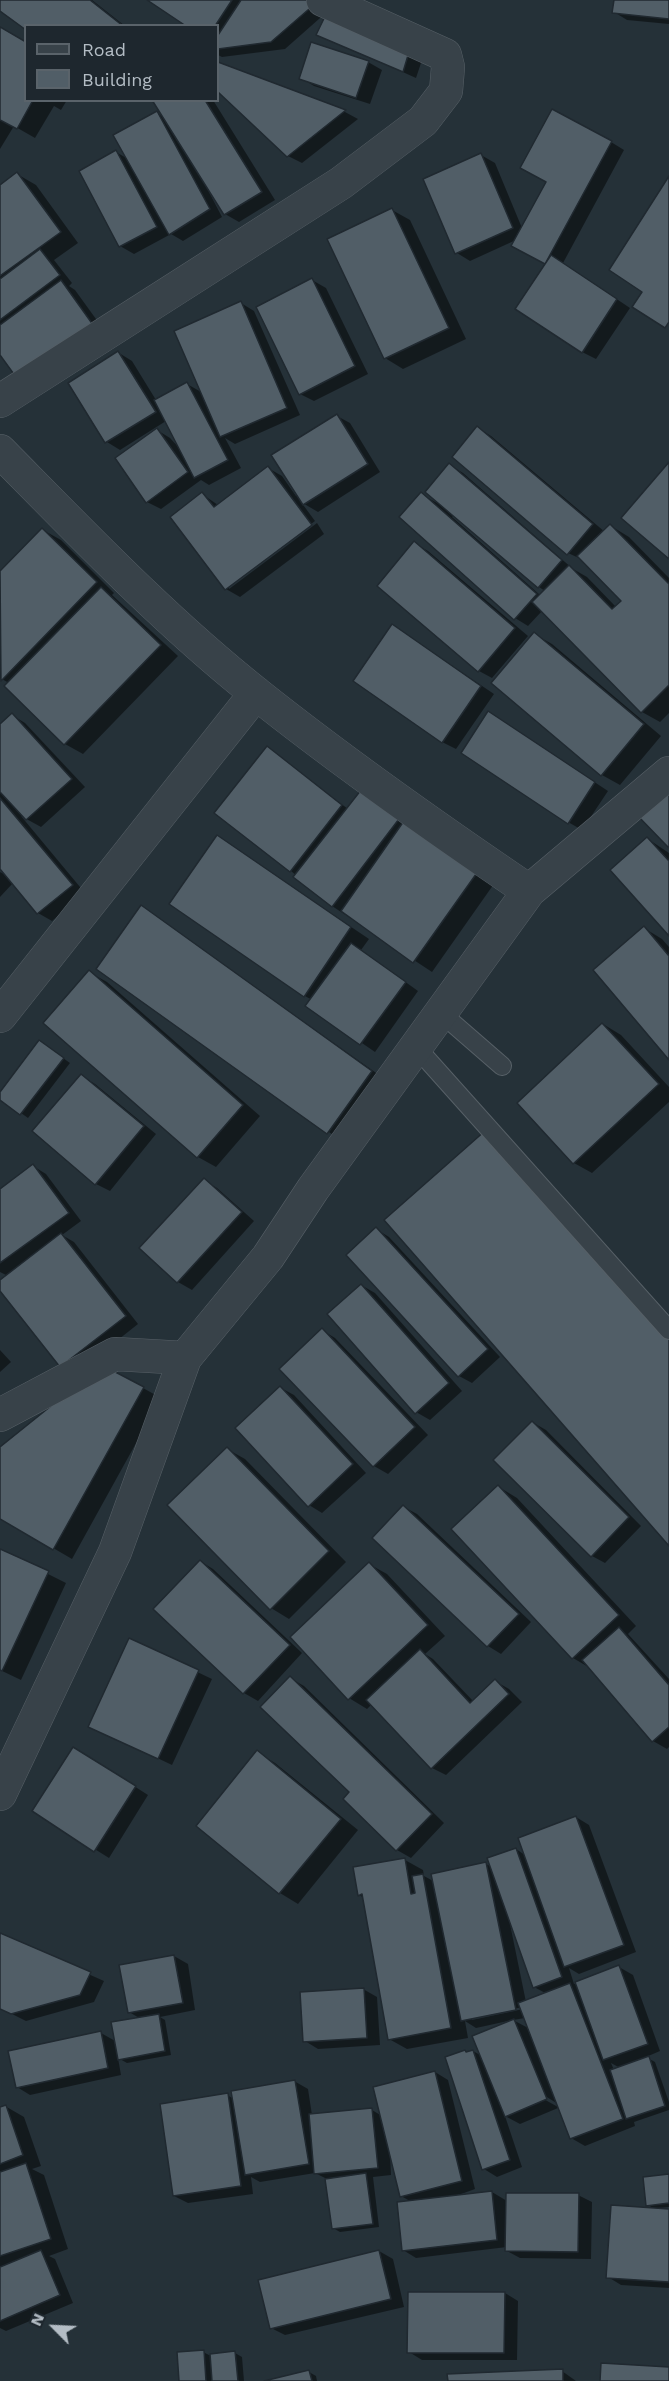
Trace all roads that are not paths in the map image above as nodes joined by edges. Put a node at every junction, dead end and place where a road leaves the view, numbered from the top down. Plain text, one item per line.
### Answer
1 (323, 0) edge
2 (0, 401) edge
3 (0, 452) edge
4 (256, 693) junction
5 (669, 773) edge
6 (529, 891) junction
7 (441, 1013) junction
8 (0, 1016) edge
9 (416, 1047) junction
10 (502, 1066) dead end
11 (669, 1330) edge
12 (185, 1358) junction
13 (0, 1415) edge
14 (0, 1794) edge

1 - 2 street
3 - 4 street
4 - 6 street
4 - 8 street
5 - 6 street
6 - 7 street
7 - 9 street
7 - 10 lane
9 - 11 lane
9 - 12 street
12 - 13 street
12 - 14 street

